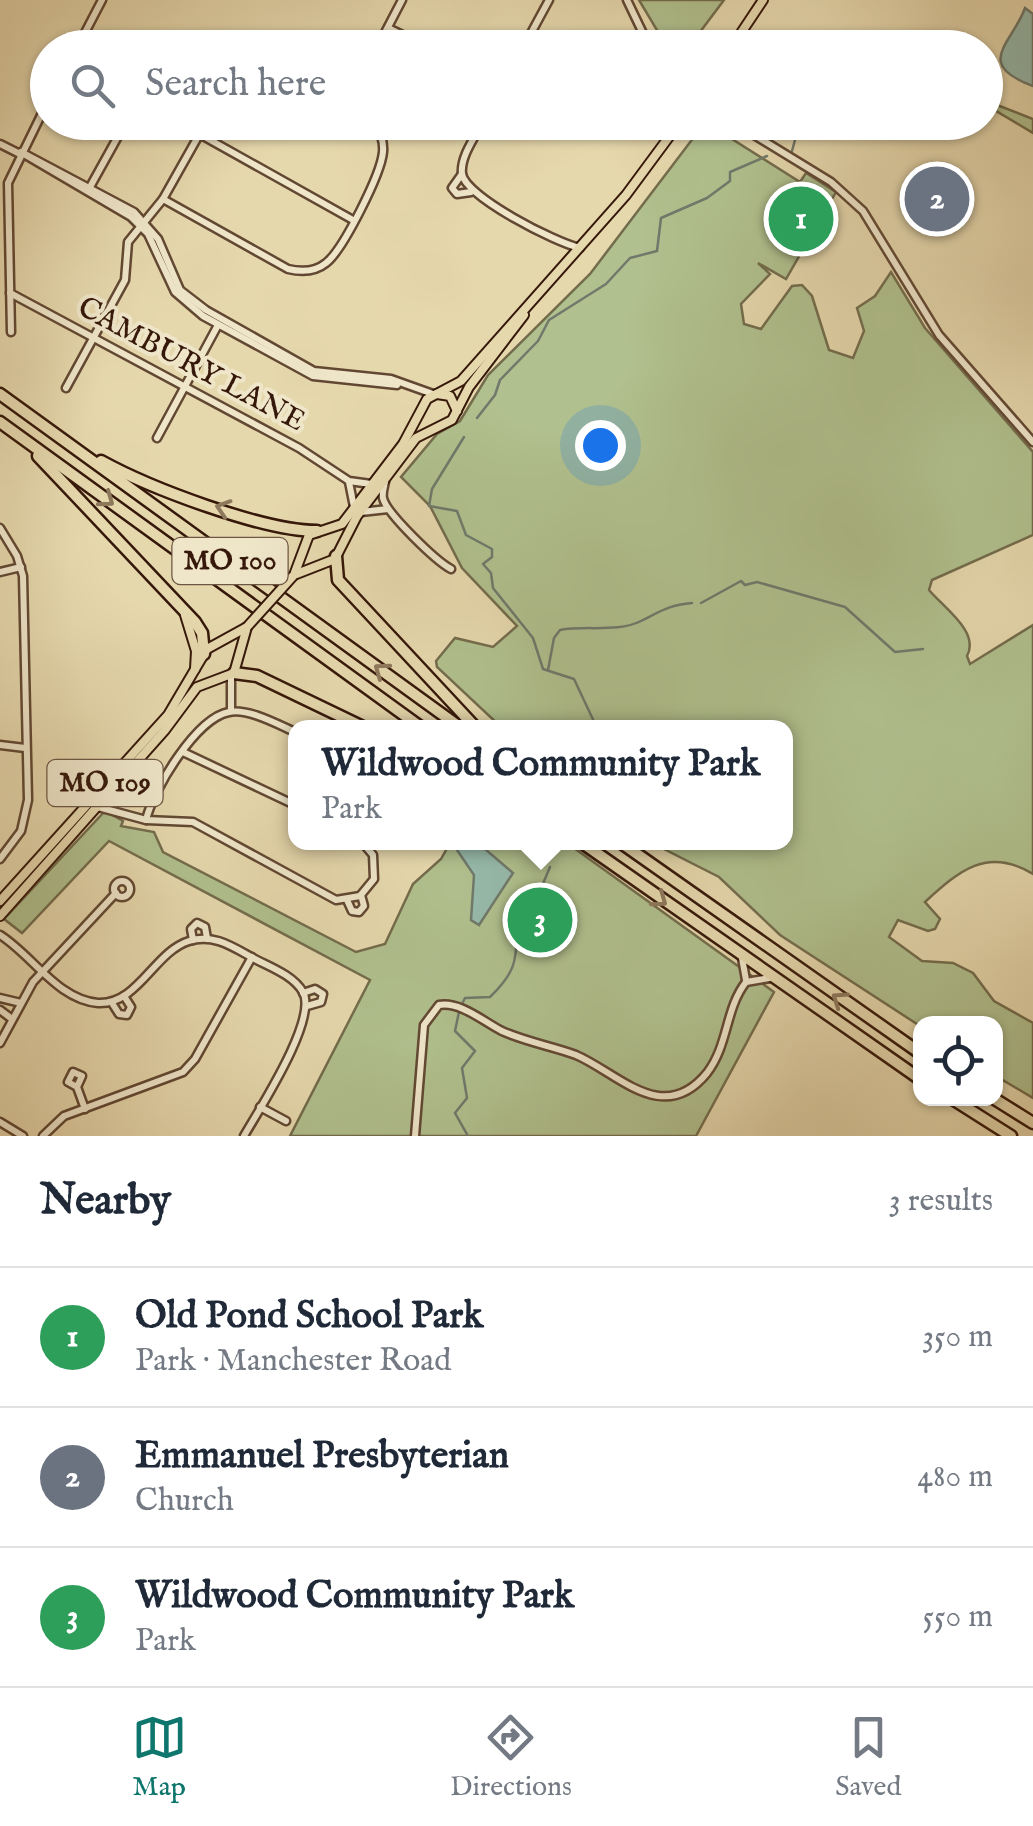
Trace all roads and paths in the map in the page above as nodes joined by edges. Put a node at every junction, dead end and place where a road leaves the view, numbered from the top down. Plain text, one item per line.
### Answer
1 (102, 0) edge
2 (402, 0) edge
3 (549, 0) edge
4 (628, 0) edge
5 (763, 0) edge
6 (388, 28) joint
7 (86, 30) edge
8 (392, 30) edge
9 (533, 30) edge
10 (642, 30) edge
11 (743, 30) edge
12 (30, 136) edge
13 (116, 140) edge
14 (196, 140) edge
15 (208, 140) edge
16 (382, 140) edge
17 (476, 140) edge
18 (667, 140) edge
19 (763, 140) edge
20 (0, 144) edge
21 (21, 153) junction
22 (462, 174) junction
23 (90, 188) junction
24 (471, 192) junction
25 (163, 199) junction
26 (353, 220) junction
27 (142, 225) junction
28 (558, 242) junction
29 (580, 248) junction
30 (566, 264) junction
31 (10, 293) junction
32 (535, 300) junction
33 (218, 324) junction
34 (11, 332) dead end
35 (94, 338) junction
36 (66, 388) dead end
37 (184, 388) junction
38 (0, 394) edge
39 (435, 394) junction
40 (424, 406) junction
41 (456, 410) junction
42 (0, 422) edge
43 (443, 426) junction
44 (16, 434) junction
45 (157, 438) dead end
46 (1033, 442) edge
47 (71, 446) junction
48 (349, 481) junction
49 (385, 482) junction
50 (371, 484) junction
51 (388, 508) junction
52 (358, 509) junction
53 (0, 528) edge
54 (320, 530) junction
55 (305, 542) junction
56 (338, 554) junction
57 (325, 564) junction
58 (19, 568) junction
59 (451, 569) dead end
60 (4, 571) edge
61 (294, 576) junction
62 (183, 612) junction
63 (246, 628) junction
64 (220, 644) junction
65 (237, 656) junction
66 (204, 657) junction
67 (232, 674) junction
68 (216, 678) junction
69 (192, 680) junction
70 (228, 694) junction
71 (231, 711) junction
72 (349, 720) edge
73 (411, 720) edge
74 (449, 720) edge
75 (469, 720) edge
76 (288, 730) edge
77 (0, 745) edge
78 (25, 748) junction
79 (184, 752) junction
80 (111, 792) junction
81 (288, 802) edge
82 (98, 806) junction
83 (120, 811) junction
84 (146, 820) junction
85 (366, 850) edge
86 (592, 850) edge
87 (631, 850) edge
88 (0, 859) edge
89 (116, 893) dead end
90 (361, 895) junction
91 (347, 900) junction
92 (0, 901) edge
93 (0, 916) edge
94 (1, 934) edge
95 (208, 938) junction
96 (192, 940) junction
97 (252, 957) junction
98 (742, 958) junction
99 (42, 971) junction
100 (770, 978) junction
101 (746, 982) junction
102 (303, 993) junction
103 (124, 996) junction
104 (0, 998) edge
105 (21, 1003) junction
106 (112, 1003) junction
107 (307, 1006) junction
108 (0, 1010) edge
109 (12, 1019) junction
110 (0, 1043) edge
111 (913, 1047) edge
112 (913, 1074) edge
113 (77, 1087) dead end
114 (1003, 1104) edge
115 (260, 1106) junction
116 (964, 1106) edge
117 (85, 1109) junction
118 (286, 1121) dead end
119 (0, 1122) edge
120 (1033, 1124) edge
121 (23, 1136) edge
122 (43, 1136) edge
123 (244, 1136) edge
124 (415, 1136) edge
125 (1011, 1136) edge

1 - 7 street
2 - 6 street
3 - 9 street
4 - 10 street
5 - 11 main road
6 - 8 street
12 - 21 street
13 - 23 street
14 - 25 street
15 - 26 street
16 - 26 street
17 - 22 street
18 - 29 main road, MO 109
19 - 46 street
20 - 21 street
21 - 23 street
21 - 31 street
22 - 24 street
22 - 24 street
23 - 27 street
24 - 28 street
25 - 26 street
25 - 27 street
27 - 33 street
27 - 35 street
27 - 39 street
28 - 29 street
28 - 30 street
29 - 30 main road, MO 109
30 - 32 main road, MO 109
31 - 34 street
31 - 35 street, CAMBURY LANE
32 - 39 main road, MO 109
32 - 41 main road, MO 109
33 - 37 street
33 - 40 street
35 - 36 street
35 - 37 street, CAMBURY LANE
37 - 45 street
37 - 48 street, CAMBURY LANE
38 - 47 highway, MO 100
39 - 40 main road, MO 109
39 - 41 main road
40 - 43 main road
40 - 50 main road, MO 109
41 - 43 main road, MO 109
42 - 44 highway, MO 100
43 - 49 main road, MO 109
44 - 62 highway
44 -> 73 highway, MO 100
54 -> 47 highway
74 -> 47 highway, MO 100
48 - 50 street, CAMBURY LANE
48 - 52 street
49 - 51 street
49 - 52 main road, MO 109
50 - 52 main road, MO 109
51 - 52 street
51 - 59 street
52 - 54 main road, MO 109
52 - 56 main road, MO 109
53 - 58 street
54 - 55 main road, MO 109
54 - 56 main road
55 - 57 main road
55 - 61 main road, MO 109
56 - 57 main road, MO 109
56 - 75 highway
57 - 61 main road, MO 109
58 - 60 street
58 - 78 street
61 - 63 main road, MO 109, bridge
62 - 66 highway
62 - 69 main road
63 - 64 main road, MO 109
63 - 65 main road, MO 109
64 - 65 main road
64 - 66 main road, MO 109
65 - 67 main road, MO 109
66 - 68 main road
66 - 69 main road, MO 109
67 - 68 main road, MO 109
67 - 70 street
67 - 72 highway
68 - 70 street
68 - 80 main road, MO 109
69 - 92 main road, MO 109
70 - 71 street
71 - 76 street
71 - 79 street
77 - 78 street
78 - 88 street
79 - 81 street
79 - 84 street
80 - 82 main road, MO 109
80 - 83 street
82 - 83 street
82 - 93 main road, MO 109
83 - 84 street
84 - 91 street
85 - 90 street
86 -> 98 highway
111 -> 87 highway
89 - 99 street
90 - 91 street
90 - 91 street
94 - 99 street
95 - 96 street
95 - 96 street
95 - 97 street
96 - 103 street
97 - 102 street
97 - 117 street
98 - 100 highway
98 - 101 street
99 - 105 street
99 - 106 street
100 - 101 street
100 - 112 highway
101 - 124 street
102 - 107 street
102 - 107 street
103 - 106 street
103 - 106 street
104 - 105 street
105 - 109 street
107 - 115 street
108 - 109 street
109 - 110 street
113 - 117 street
114 - 120 highway
115 - 118 street
115 - 123 street
116 - 125 highway
117 - 122 street
119 - 121 street

